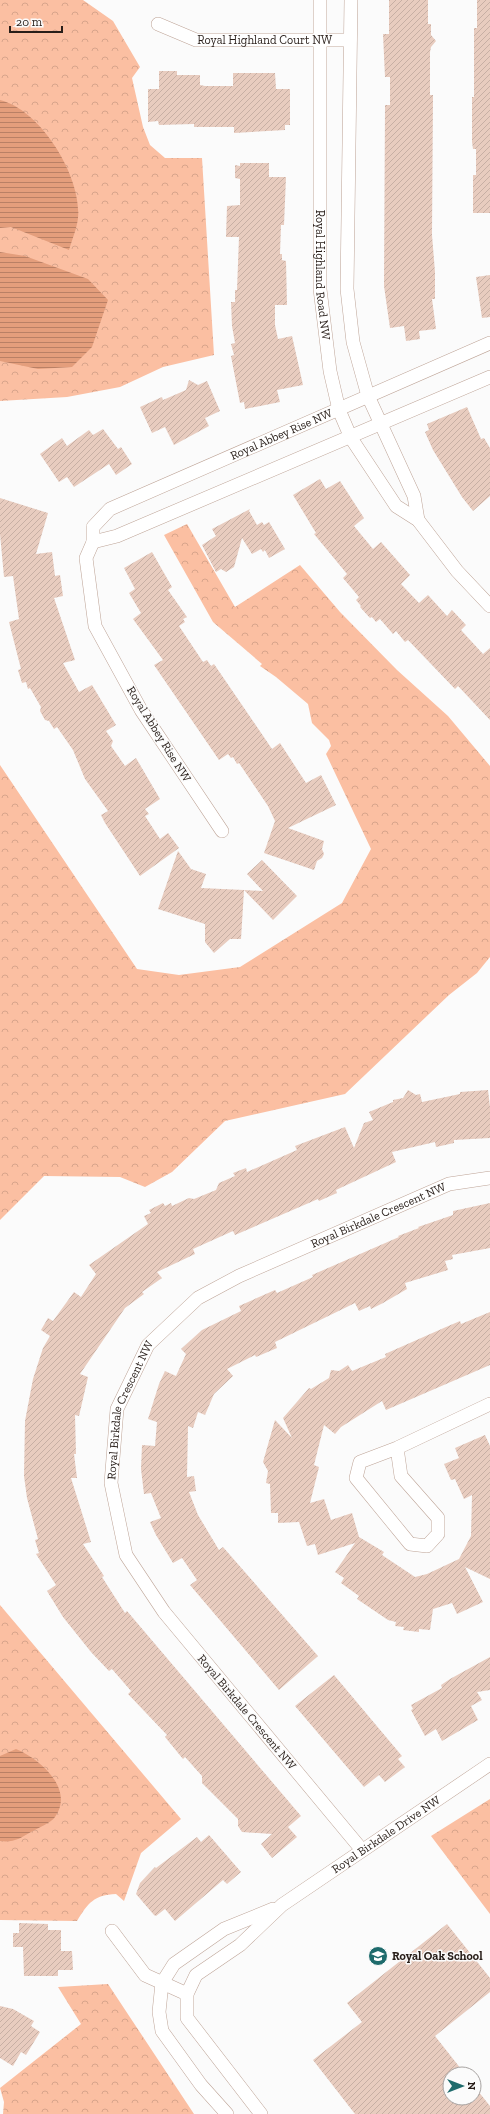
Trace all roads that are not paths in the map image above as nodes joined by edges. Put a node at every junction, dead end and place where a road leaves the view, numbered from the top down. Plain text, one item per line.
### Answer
1 (320, 0) edge
2 (351, 0) edge
3 (158, 24) dead end
4 (320, 40) junction
5 (350, 40) junction
6 (490, 344) edge
7 (490, 378) edge
8 (368, 396) junction
9 (338, 410) junction
10 (380, 424) junction
11 (351, 438) junction
12 (418, 520) junction
13 (93, 542) junction
14 (490, 606) edge
15 (222, 831) dead end
16 (490, 1178) edge
17 (490, 1404) edge
18 (397, 1448) junction
19 (490, 1764) edge
20 (362, 1850) junction
21 (282, 1905) junction
22 (112, 1931) dead end
23 (162, 1983) junction
24 (187, 1994) junction
25 (227, 2114) edge
26 (261, 2114) edge

1 - 4 street, Royal Highland Road NW
2 - 5 street, Royal Highland Road NW
3 - 4 street, Royal Highland Court NW
4 - 5 street, Royal Highland Court NW
4 - 9 street, Royal Highland Road NW
5 - 8 street, Royal Highland Road NW
6 - 8 street, Royal Abbey Rise NW
7 - 10 street
8 - 9 street, Royal Abbey Rise NW
8 - 10 street, Royal Highland Road NW
9 - 11 street, Royal Highland Road NW
9 - 13 street, Royal Abbey Rise NW
10 - 11 street
10 - 12 street, Royal Highland Road NW
11 - 12 street, Royal Highland Road NW
11 - 13 street
12 - 14 street, Royal Highland Road NW
13 - 15 street, Royal Abbey Rise NW
16 - 20 street, Royal Birkdale Crescent NW
17 - 18 street
18 - 18 street
19 - 20 street, Royal Birkdale Drive NW
20 - 21 street, Royal Birkdale Drive NW
21 - 23 street, Royal Birkdale Drive NW
21 - 24 street, Royal Birkdale Drive NW
22 - 23 street
23 - 24 street
23 - 25 street
24 - 26 street

